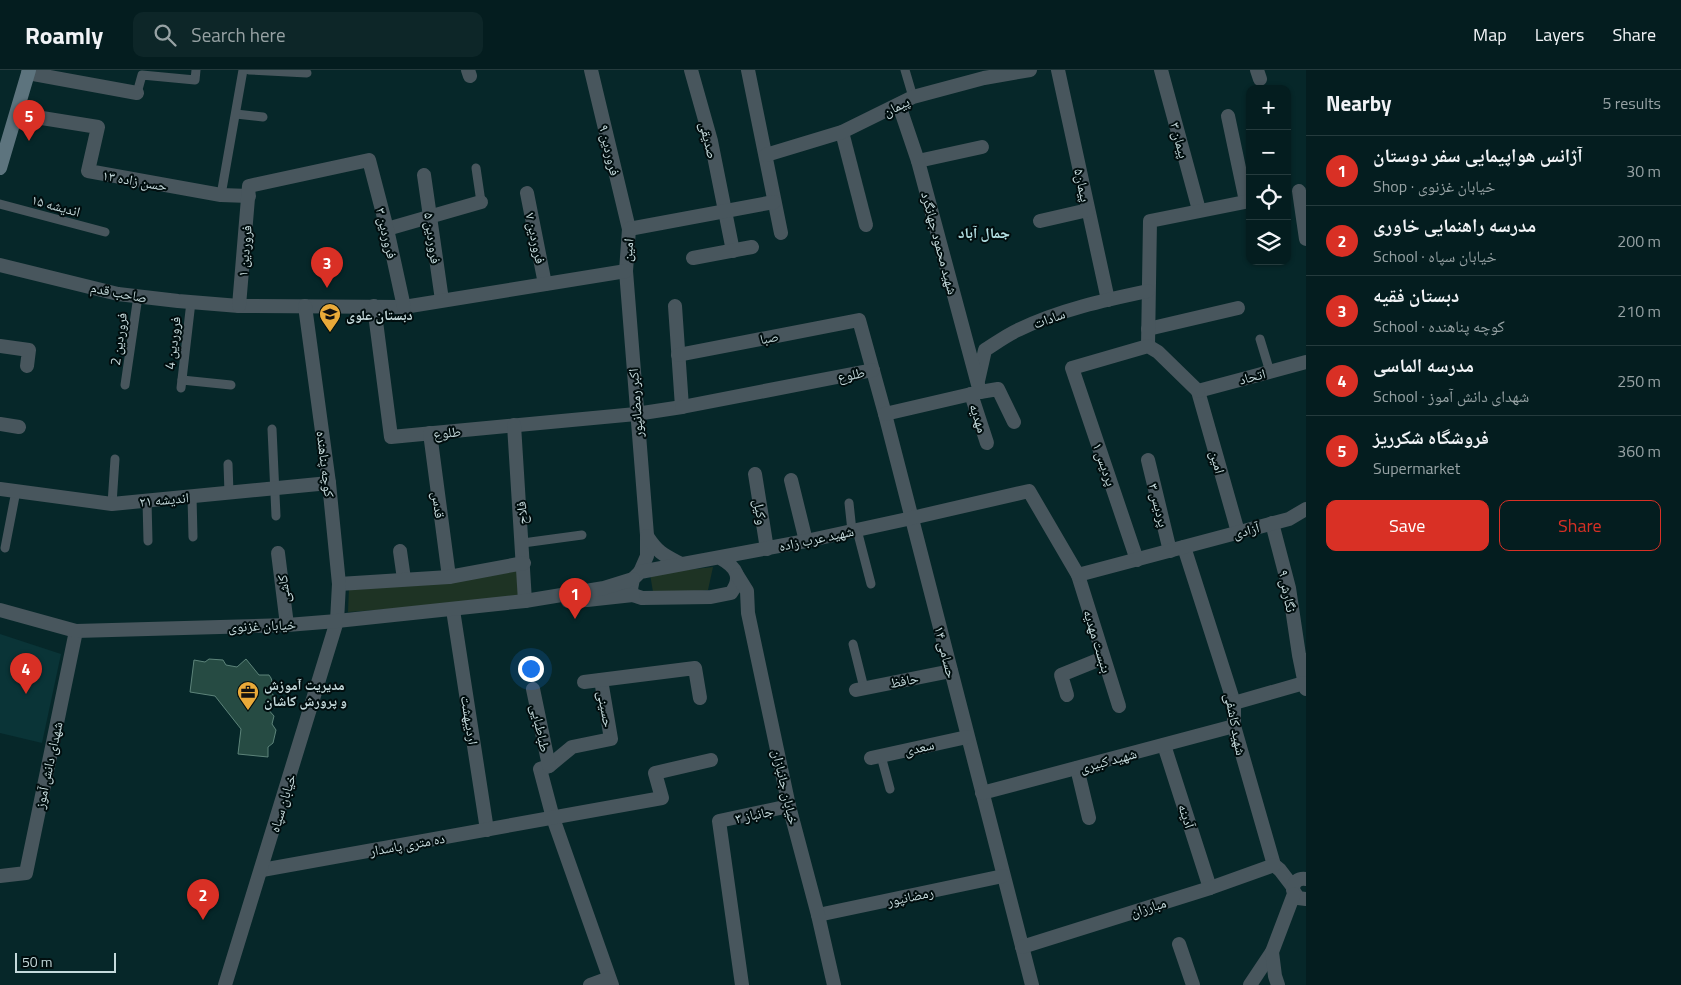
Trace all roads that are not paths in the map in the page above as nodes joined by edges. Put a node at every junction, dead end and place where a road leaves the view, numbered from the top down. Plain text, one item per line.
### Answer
1 (196, 70) edge
2 (243, 70) edge
3 (249, 70) edge
4 (591, 70) edge
5 (691, 70) edge
6 (748, 70) edge
7 (905, 70) edge
8 (1030, 70) edge
9 (1058, 70) edge
10 (1161, 70) edge
11 (26, 71) edge
12 (307, 73) dead end
13 (983, 74) edge
14 (136, 93) joint
15 (913, 97) junction
16 (899, 105) junction
17 (17, 114) junction
18 (236, 114) junction
19 (1228, 116) dead end
20 (264, 117) dead end
21 (842, 132) junction
22 (3, 138) edge
23 (982, 147) dead end
24 (766, 156) junction
25 (918, 161) junction
26 (0, 168) edge
27 (476, 168) dead end
28 (424, 175) dead end
29 (526, 192) dead end
30 (1246, 192) edge
31 (1297, 192) edge
32 (222, 195) junction
33 (249, 196) junction
34 (1246, 201) edge
35 (481, 202) joint
36 (774, 202) junction
37 (0, 204) edge
38 (1088, 210) junction
39 (1199, 210) junction
40 (724, 211) junction
41 (430, 218) junction
42 (1040, 221) dead end
43 (866, 225) dead end
44 (387, 228) junction
45 (629, 229) junction
46 (105, 232) dead end
47 (781, 233) dead end
48 (1306, 238) edge
49 (752, 247) dead end
50 (733, 251) junction
51 (693, 258) dead end
52 (0, 264) edge
53 (626, 271) junction
54 (546, 284) junction
55 (1148, 291) junction
56 (138, 296) junction
57 (442, 300) junction
58 (1108, 300) junction
59 (191, 302) junction
60 (240, 306) junction
61 (305, 306) junction
62 (374, 306) junction
63 (675, 306) dead end
64 (404, 307) junction
65 (1238, 308) dead end
66 (859, 320) joint
67 (1148, 329) junction
68 (1260, 339) dead end
69 (0, 346) edge
70 (1148, 346) junction
71 (678, 355) junction
72 (1306, 362) edge
73 (27, 366) dead end
74 (873, 370) junction
75 (1270, 372) junction
76 (125, 385) dead end
77 (231, 386) dead end
78 (976, 389) junction
79 (1198, 391) junction
80 (682, 406) junction
81 (636, 414) junction
82 (885, 414) junction
83 (1014, 422) dead end
84 (0, 424) edge
85 (514, 425) junction
86 (19, 427) dead end
87 (272, 429) dead end
88 (430, 433) junction
89 (987, 443) dead end
90 (115, 459) dead end
91 (1148, 460) dead end
92 (228, 464) dead end
93 (754, 474) dead end
94 (791, 480) dead end
95 (329, 483) junction
96 (275, 488) junction
97 (0, 489) edge
98 (16, 491) junction
99 (229, 493) junction
100 (192, 496) junction
101 (147, 501) junction
102 (849, 503) dead end
103 (112, 504) junction
104 (1306, 509) edge
105 (276, 516) dead end
106 (912, 518) junction
107 (1272, 523) junction
108 (854, 530) junction
109 (1238, 532) junction
110 (582, 535) dead end
111 (647, 535) junction
112 (193, 537) dead end
113 (148, 541) dead end
114 (806, 541) junction
115 (523, 543) junction
116 (1184, 547) junction
117 (5, 548) dead end
118 (767, 549) junction
119 (400, 551) dead end
120 (1170, 551) junction
121 (278, 553) dead end
122 (720, 558) junction
123 (1137, 560) junction
124 (524, 563) junction
125 (682, 564) junction
126 (737, 574) junction
127 (1078, 575) junction
128 (636, 576) junction
129 (449, 577) junction
130 (404, 579) junction
131 (339, 584) junction
132 (871, 584) dead end
133 (731, 593) junction
134 (633, 595) junction
135 (525, 601) junction
136 (0, 610) edge
137 (453, 610) junction
138 (748, 613) junction
139 (337, 622) junction
140 (287, 625) junction
141 (76, 632) junction
142 (853, 644) dead end
143 (1103, 658) junction
144 (951, 671) junction
145 (601, 680) junction
146 (584, 682) dead end
147 (1305, 686) edge
148 (533, 689) dead end
149 (860, 689) joint
150 (1068, 695) dead end
151 (700, 698) dead end
152 (1234, 703) junction
153 (1119, 706) dead end
154 (1234, 726) junction
155 (967, 737) junction
156 (1164, 745) junction
157 (876, 757) joint
158 (711, 760) dead end
159 (549, 766) junction
160 (1077, 768) junction
161 (890, 789) dead end
162 (982, 794) junction
163 (789, 806) junction
164 (553, 818) junction
165 (1089, 818) dead end
166 (487, 830) junction
167 (1277, 868) junction
168 (262, 870) junction
169 (0, 876) edge
170 (1003, 876) junction
171 (1210, 888) junction
172 (1299, 892) edge
173 (818, 915) junction
174 (1180, 944) dead end
175 (1022, 947) junction
176 (1272, 952) junction
177 (610, 982) edge
178 (225, 985) edge
179 (590, 985) edge
180 (742, 985) edge
181 (834, 985) edge
182 (1032, 985) edge
183 (1193, 985) edge
184 (1250, 985) edge
185 (1278, 985) edge

1 - 14 lane
2 - 18 lane
3 - 12 lane
4 - 45 street, فروردین ۹
5 - 40 street, صدیقی
6 - 24 street
7 - 15 lane
8 - 13 street, پیمان
9 - 38 street, پیمان۵
10 - 39 street, پیمان ۳
11 - 14 street
11 - 17 main road
11 - 22 main road
13 - 15 street, پیمان
15 - 16 street, پیمان
16 - 21 street, پیمان
16 - 25 street, شهید محمود جهانگرد
17 - 22 main road
17 - 32 street, حسن زاده ۱۳
18 - 20 lane
18 - 32 lane
19 - 30 street
21 - 24 street, پیمان
21 - 43 street
22 - 26 main road
23 - 25 street
24 - 36 street
25 - 78 street, شهید محمود جهانگرد
27 - 35 lane
28 - 41 street, فروردین ۵
29 - 54 street, فروردین ۷
31 - 48 street
32 - 33 street, حسن زاده ۱۳
33 - 44 street, فروردین ۳
33 - 60 street, فروردین ۱
34 - 39 street
35 - 41 street
36 - 40 street
36 - 47 street
37 - 46 lane, اندیشه ۱۵
38 - 42 street
38 - 58 street, پیمان۵
39 - 55 street
40 - 45 street
40 - 50 street
41 - 44 street
41 - 57 street, فروردین ۵
44 - 64 street, فروردین ۳
45 - 53 street, امین
49 - 50 street
50 - 51 street
52 - 56 street, صاحب قدم
53 - 54 street, صاحب قدم
53 - 81 street, اکبر رمضانپور
54 - 57 street, صاحب قدم
55 - 58 street, سادات
55 - 67 street
56 - 59 street, صاحب قدم
56 - 76 lane, فروردین 2
57 - 64 street, صاحب قدم
58 - 78 street, سادات
59 - 60 street, صاحب قدم
59 - 77 lane, فروردین 4
60 - 61 street, صاحب قدم
61 - 62 street, صاحب قدم
61 - 95 street, کوچه پناهنده
62 - 64 street, صاحب قدم
62 - 88 street, طلوع
63 - 71 street
65 - 67 street
66 - 71 street, صبا
66 - 74 street, حسامی ۱۴
67 - 70 street
68 - 75 lane
69 - 73 street
70 - 79 street
70 - 123 street, پردیس ۱
71 - 80 street
72 - 75 street, اتحاد
74 - 80 street, طلوع
74 - 82 street, حسامی ۱۴
75 - 79 street, اتحاد
78 - 82 street
78 - 83 street
78 - 89 street, مهدیه
79 - 109 street, امین
80 - 81 street, طلوع
81 - 85 street, طلوع
81 - 111 street, اکبر رمضانپور
82 - 106 street, حسامی ۱۴
84 - 86 street
85 - 88 street, طلوع
85 - 115 street, فلاح
87 - 96 lane
88 - 129 street, قدس
90 - 103 lane
91 - 120 street, پردیس ۳
92 - 99 lane
93 - 118 street, وکیل
94 - 114 street
95 - 96 street, اندیشه ۲۱
95 - 131 street, کوچه پناهنده
96 - 99 street, اندیشه ۲۱
96 - 105 lane
97 - 98 street, اندیشه ۲۱
98 - 103 street, اندیشه ۲۱
98 - 117 lane
99 - 100 street, اندیشه ۲۱
100 - 101 street, اندیشه ۲۱
100 - 112 lane
101 - 103 street, اندیشه ۲۱
101 - 113 lane
102 - 108 lane
104 - 107 street, آزادی
106 - 108 street, شهید عرب زاده
106 - 127 street, شهید عرب زاده
106 - 144 street, حسامی ۱۴
107 - 109 street, آزادی
107 - 147 street, نگارش ۹
108 - 114 street, شهید عرب زاده
108 - 132 lane
109 - 116 street, آزادی
110 - 115 lane
111 - 125 street
111 - 128 street, اکبر رمضانپور
114 - 118 street, شهید عرب زاده
115 - 124 street, فلاح
116 - 120 street, آزادی
116 - 152 street, شهید کاشفی
118 - 122 street, شهید عرب زاده
119 - 130 street
120 - 123 street, آزادی
121 - 140 street, کاشی
122 - 125 street, شهید عرب زاده
122 - 126 street
123 - 127 street, آزادی
124 - 129 street
124 - 135 street, فلاح
125 - 128 street, شهید عرب زاده
126 - 133 street
126 - 138 street
127 - 143 street, بنبست مهدیه
128 - 134 street
128 - 135 street, شهید عرب زاده
129 - 130 street
130 - 131 street
131 - 139 street, کوچه پناهنده
133 - 134 street
133 - 138 street, خیابان جانبازان
134 - 135 street
135 - 137 street, خیابان غزنوی
136 - 141 street, خیابان غزنوی
137 - 139 street, خیابان غزنوی
137 - 166 street, اردیبهشت
138 - 163 street, خیابان جانبازان
139 - 140 street, خیابان غزنوی
139 - 168 street, خیابان سپاه
140 - 141 street, خیابان غزنوی
141 - 169 street, شهدای دانش آموز
142 - 149 lane
143 - 150 street
143 - 153 street, بنبست مهدیه
144 - 149 street, حافظ
144 - 155 street, حسامی ۱۴
145 - 146 street
145 - 151 street
145 - 159 street, حسینی
147 - 152 street
148 - 159 street, طباطبایی
152 - 154 street, شهید کاشفی
154 - 156 street, شهید کبیری
154 - 167 street, شهید کاشفی
155 - 157 street, سعدی
155 - 162 street, حسامی ۱۴
156 - 160 street, شهید کبیری
156 - 171 street, آدینه
157 - 161 lane
158 - 164 street, ده متری پاسدار
159 - 164 street
160 - 162 street, شهید کبیری
160 - 165 street
162 - 170 street, حسامی ۱۴
163 - 173 street, خیابان جانبازان
163 - 180 street, جانباز ۳
164 - 166 street, ده متری پاسدار
164 - 177 street
166 - 168 street, ده متری پاسدار
167 - 171 street, مبارزان
167 - 172 street
168 - 178 street, خیابان سپاه
170 - 173 street, رمضانپور
170 - 175 street, حسامی ۱۴
171 - 175 street, مبارزان
172 - 176 street
173 - 181 street, خیابان جانبازان
174 - 183 street
175 - 182 street, حسامی ۱۴
176 - 184 street
176 - 185 street
177 - 179 street

